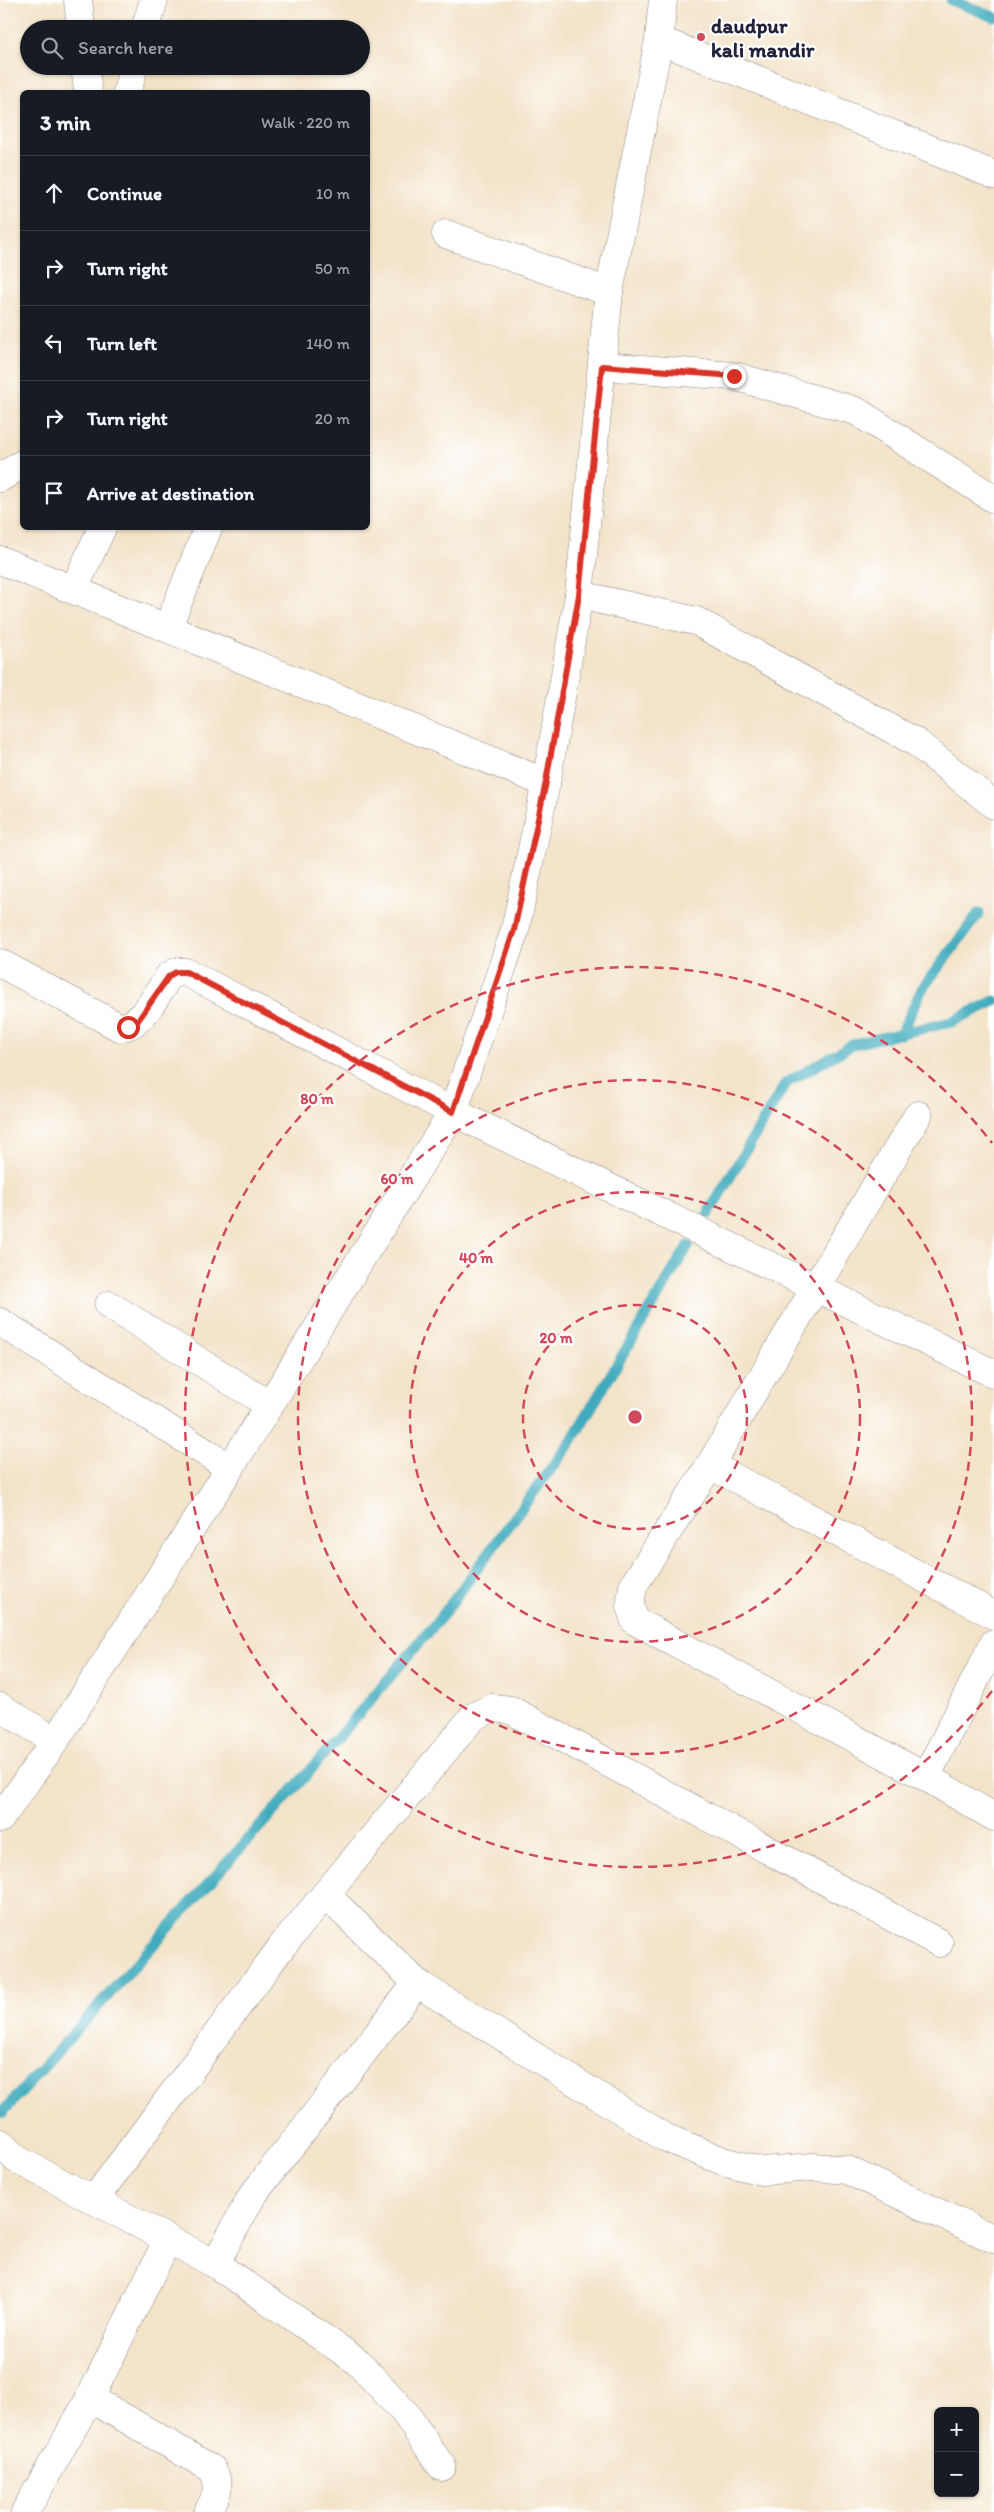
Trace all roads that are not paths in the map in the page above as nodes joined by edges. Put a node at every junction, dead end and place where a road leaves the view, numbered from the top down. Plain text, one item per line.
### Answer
1 (78, 0) edge
2 (154, 0) edge
3 (663, 0) edge
4 (80, 20) edge
5 (148, 20) edge
6 (659, 40) junction
7 (86, 75) edge
8 (132, 75) edge
9 (88, 90) edge
10 (128, 90) edge
11 (994, 175) edge
12 (446, 234) dead end
13 (609, 292) junction
14 (602, 366) junction
15 (20, 465) edge
16 (0, 478) edge
17 (994, 499) edge
18 (101, 530) edge
19 (207, 530) edge
20 (0, 560) edge
21 (74, 589) junction
22 (579, 595) junction
23 (168, 627) junction
24 (546, 782) junction
25 (994, 805) edge
26 (0, 963) edge
27 (453, 1112) junction
28 (918, 1115) dead end
29 (815, 1288) junction
30 (110, 1305) dead end
31 (0, 1322) edge
32 (994, 1374) edge
33 (268, 1404) junction
34 (710, 1466) junction
35 (230, 1468) junction
36 (994, 1615) edge
37 (994, 1643) edge
38 (0, 1708) edge
39 (55, 1742) junction
40 (926, 1777) junction
41 (994, 1817) edge
42 (0, 1819) edge
43 (325, 1894) junction
44 (939, 1943) dead end
45 (417, 1983) junction
46 (0, 2143) edge
47 (94, 2200) junction
48 (994, 2238) edge
49 (168, 2239) junction
50 (215, 2264) junction
51 (90, 2398) junction
52 (442, 2467) dead end
53 (26, 2512) edge
54 (208, 2512) edge

1 - 4 street
2 - 5 street
3 - 6 street
6 - 11 street
6 - 13 street
7 - 9 street
8 - 10 street
12 - 13 street
13 - 14 street
14 - 17 street
14 - 22 street
15 - 16 street
18 - 21 street
19 - 23 street
20 - 21 street
21 - 23 street
22 - 24 street
22 - 25 street
23 - 24 street
24 - 27 street
26 - 27 street
27 - 29 street
27 - 33 street
28 - 29 street
29 - 32 street
29 - 34 street
30 - 33 street
31 - 35 street
33 - 35 street
34 - 36 street
34 - 40 street
35 - 39 street
37 - 40 street
38 - 39 street
39 - 42 street
40 - 41 street
43 - 44 street
43 - 45 street
43 - 47 street
45 - 48 street
45 - 50 street
46 - 47 street
47 - 49 street
49 - 50 street
49 - 51 street
50 - 52 street
51 - 53 street
51 - 54 street

